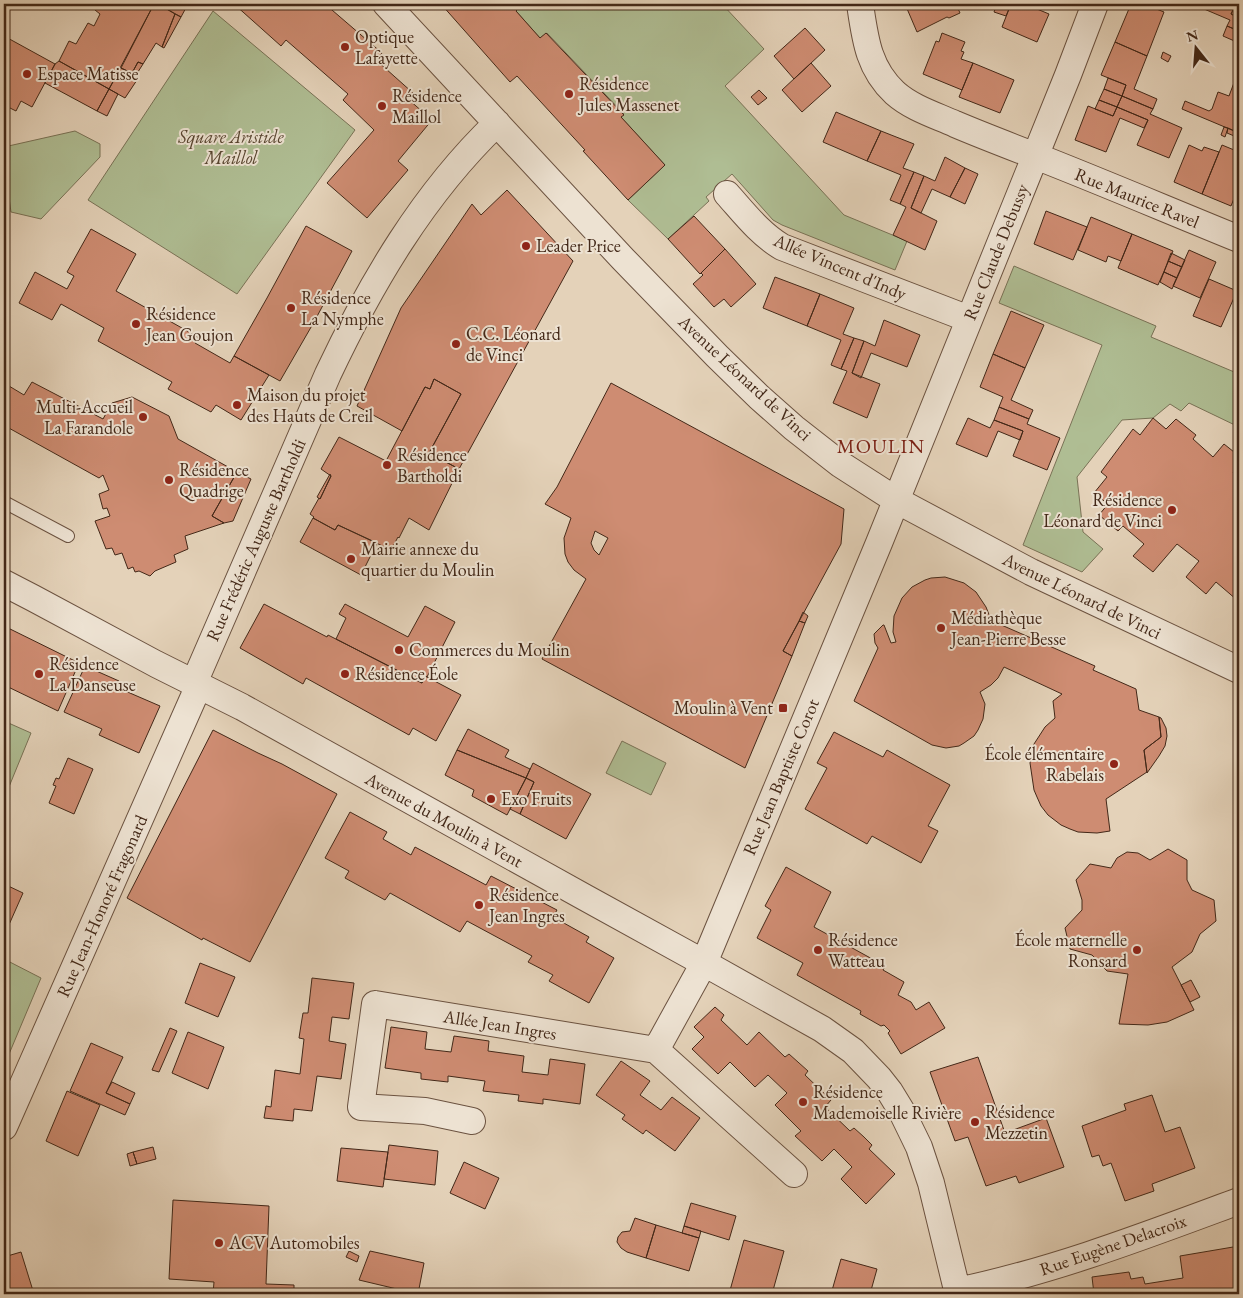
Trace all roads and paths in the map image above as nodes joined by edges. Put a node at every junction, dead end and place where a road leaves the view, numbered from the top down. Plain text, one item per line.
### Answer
1 (386, 4) edge
2 (860, 4) edge
3 (1094, 4) edge
4 (497, 123) junction
5 (1035, 156) junction
6 (726, 194) dead end
7 (1239, 239) edge
8 (969, 319) junction
9 (896, 500) junction
10 (4, 502) edge
11 (68, 536) dead end
12 (4, 584) edge
13 (1239, 670) edge
14 (196, 684) junction
15 (704, 963) junction
16 (656, 1050) junction
17 (472, 1121) dead end
18 (4, 1127) edge
19 (794, 1174) dead end
20 (1239, 1201) edge
21 (957, 1293) edge

1 - 4 street, Avenue Léonard de Vinci
2 - 5 street, Rue Maurice Ravel
3 - 5 street, Rue Claude Debussy
4 - 9 street, Avenue Léonard de Vinci
4 - 14 street, Rue Frédéric Auguste Bartholdi
5 - 7 street, Rue Maurice Ravel
5 - 8 street, Rue Claude Debussy
6 - 8 street, Allée Vincent d'Indy
8 - 9 street, Rue Claude Debussy
9 - 13 street, Avenue Léonard de Vinci
9 - 15 street, Rue Jean Baptiste Corot
10 - 11 lane
12 - 14 street, Avenue du Moulin à Vent
14 - 15 street, Avenue du Moulin à Vent
14 - 18 street, Rue Jean-Honoré Fragonard
15 - 16 street, Rue Jean Baptiste Corot
15 - 21 street, Avenue du Moulin à Vent
16 - 17 street, Allée Jean Ingres
16 - 19 street
20 - 21 street, Rue Eugène Delacroix

